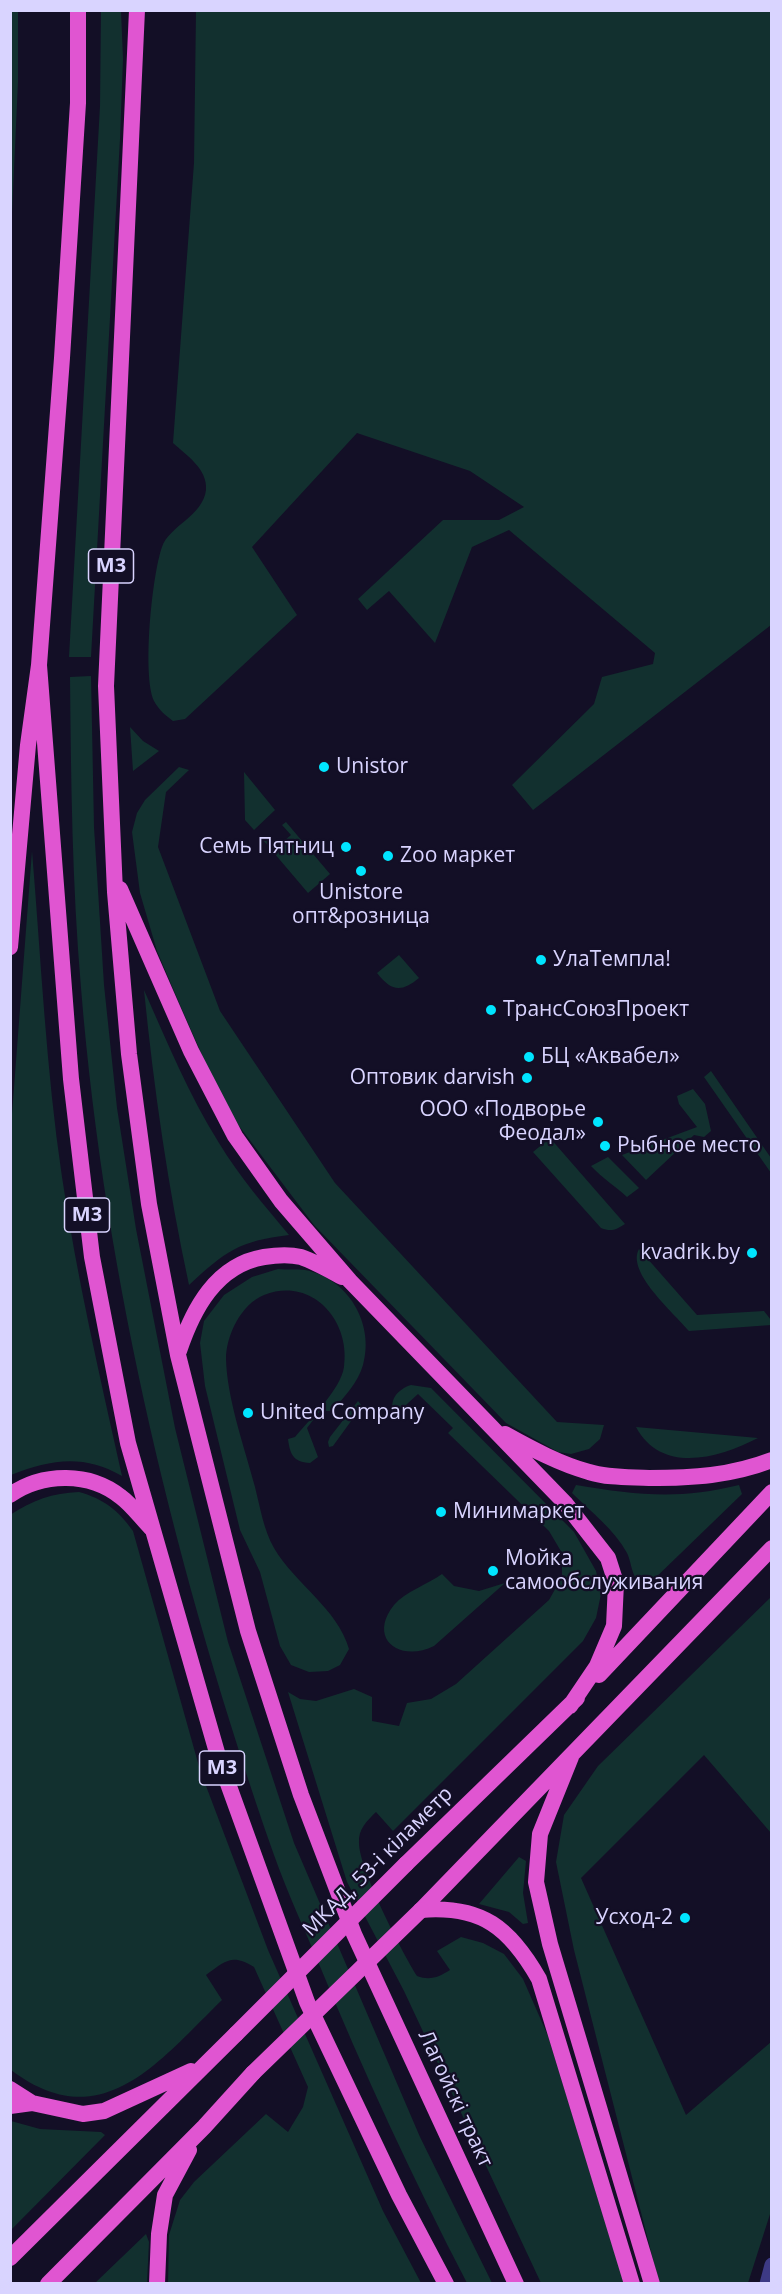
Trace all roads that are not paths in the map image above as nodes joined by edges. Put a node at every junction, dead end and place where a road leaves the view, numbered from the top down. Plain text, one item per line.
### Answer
1 (78, 10) edge
2 (137, 10) edge
3 (39, 664) junction
4 (114, 865) junction
5 (10, 947) edge
6 (350, 1281) junction
7 (178, 1355) junction
8 (484, 1421) junction
9 (771, 1460) edge
10 (771, 1492) edge
11 (10, 1494) edge
12 (152, 1530) junction
13 (771, 1548) edge
14 (570, 1706) junction
15 (572, 1757) junction
16 (421, 1910) junction
17 (210, 2060) junction
18 (10, 2089) edge
19 (32, 2103) junction
20 (10, 2106) edge
21 (204, 2127) junction
22 (10, 2258) edge
23 (771, 2265) edge
24 (48, 2283) edge
25 (157, 2283) edge
26 (446, 2283) edge
27 (516, 2283) edge
28 (632, 2283) edge
29 (652, 2283) edge
30 (767, 2283) edge

1 - 3 highway, М3
2 - 4 highway, М3
3 - 5 highway
3 - 12 highway, М3
4 - 6 highway
4 - 7 highway, М3
6 - 7 highway
6 - 8 highway
7 - 27 highway, Лагойскі тракт / М3
8 - 9 highway
8 - 14 highway
10 - 14 highway, МКАД, 53-і кіламетр
11 - 12 highway
12 - 26 highway, М3
13 - 15 highway
14 - 17 highway, МКАД, 53-і кіламетр, bridge
15 - 16 highway
15 - 29 highway
16 - 21 highway, bridge
16 - 28 highway
17 - 19 highway
17 - 22 highway, МКАД, 53-і кіламетр
18 - 19 highway
19 - 20 highway
21 - 24 highway
21 - 25 highway
23 - 30 street

